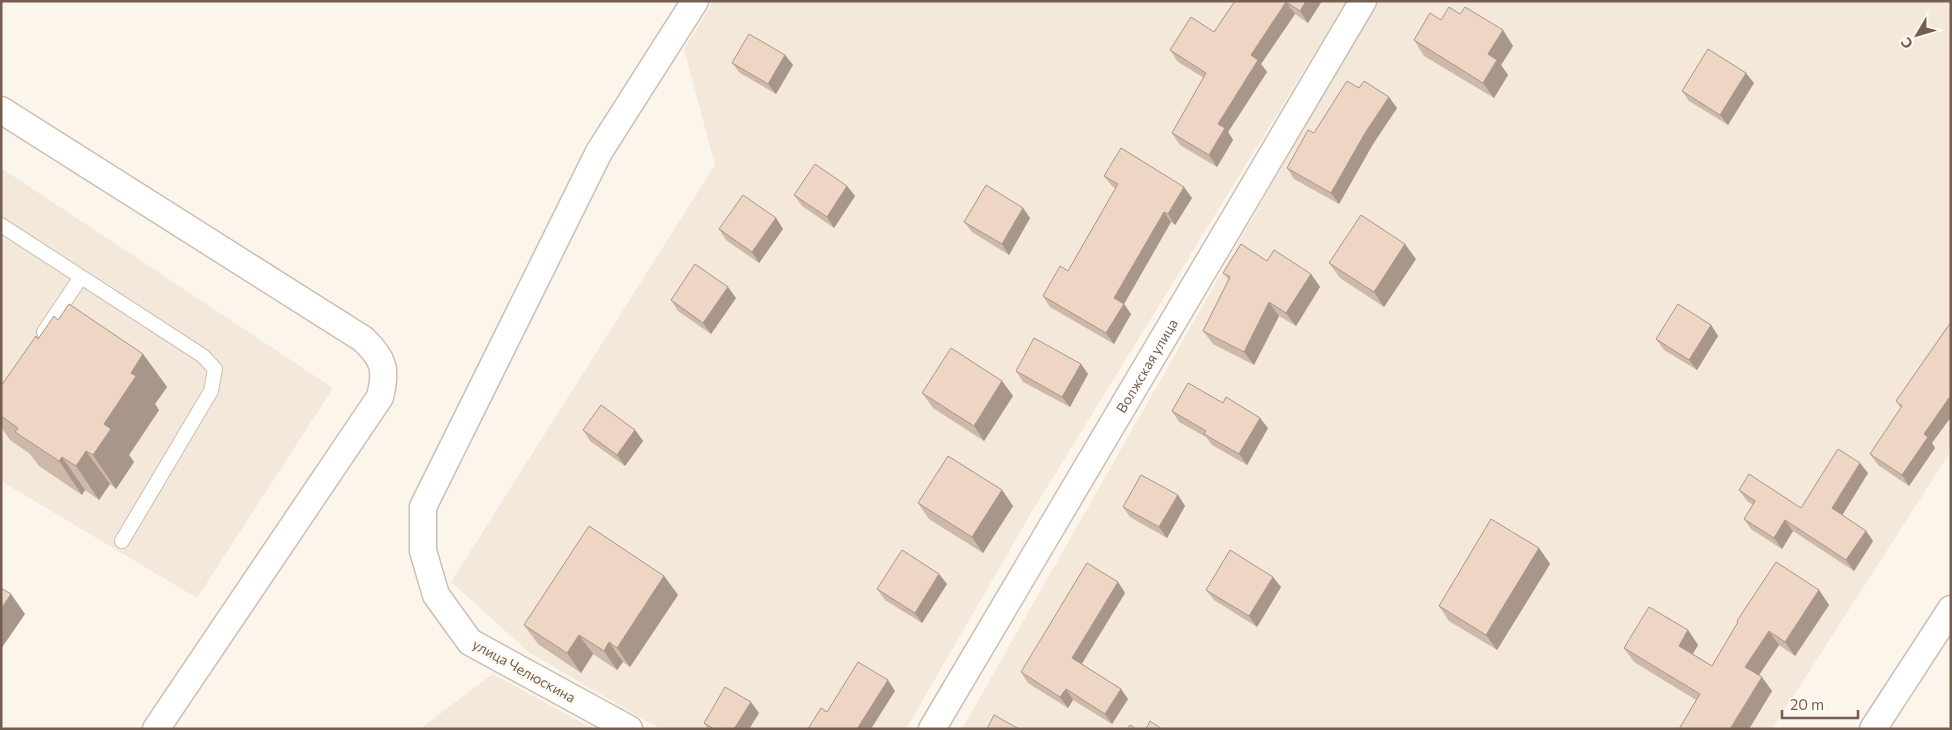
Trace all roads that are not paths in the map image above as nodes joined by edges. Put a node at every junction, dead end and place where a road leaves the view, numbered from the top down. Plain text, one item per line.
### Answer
1 (695, 1) edge
2 (1364, 1) edge
3 (1, 110) edge
4 (1, 225) edge
5 (81, 277) junction
6 (38, 341) edge
7 (122, 541) dead end
8 (1951, 609) edge
9 (156, 729) edge
10 (629, 729) edge
11 (932, 729) edge
12 (1873, 729) edge

1 - 10 street, улица Челюскина
2 - 11 street, Волжская улица
3 - 9 street
4 - 5 lane
5 - 6 lane
5 - 7 lane
8 - 12 street

